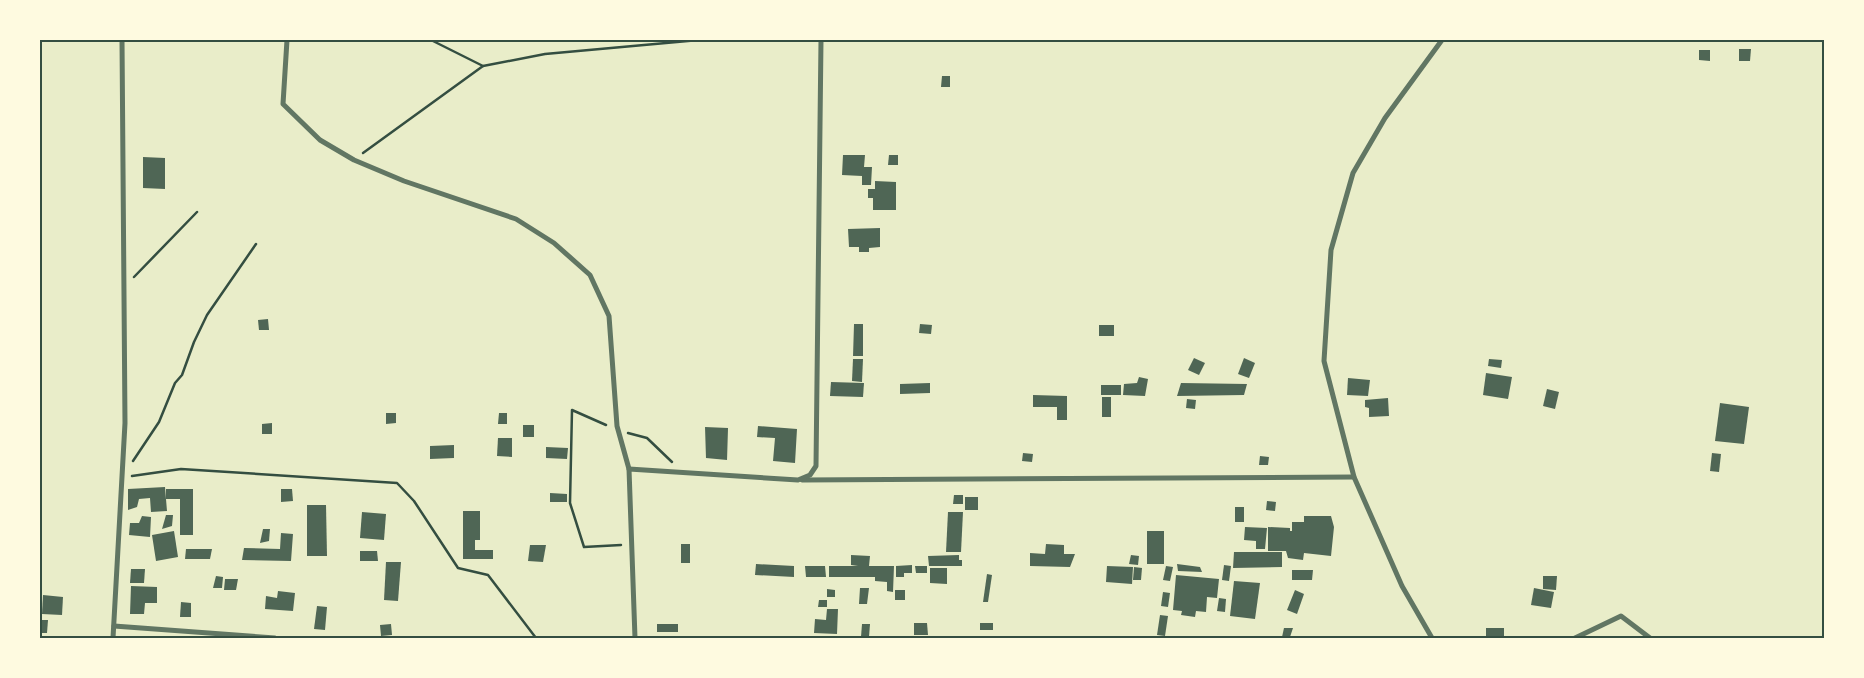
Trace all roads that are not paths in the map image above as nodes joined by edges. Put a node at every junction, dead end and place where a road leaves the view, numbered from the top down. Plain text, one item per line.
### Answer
1 (122, 40) edge
2 (287, 40) edge
3 (821, 40) edge
4 (1442, 40) edge
5 (629, 469) junction
6 (1354, 477) junction
7 (798, 480) junction
8 (114, 626) junction
9 (189, 632) junction
10 (113, 638) edge
11 (189, 638) edge
12 (275, 638) edge
13 (635, 638) edge
14 (1432, 638) edge
15 (1574, 638) edge
16 (1650, 638) edge

1 - 8 street
2 - 5 street
3 - 7 street
4 - 6 street
5 - 7 street
5 - 13 street
6 - 7 street
6 - 14 street
8 - 9 street
8 - 10 street
9 - 11 street
9 - 12 street
15 - 16 street

